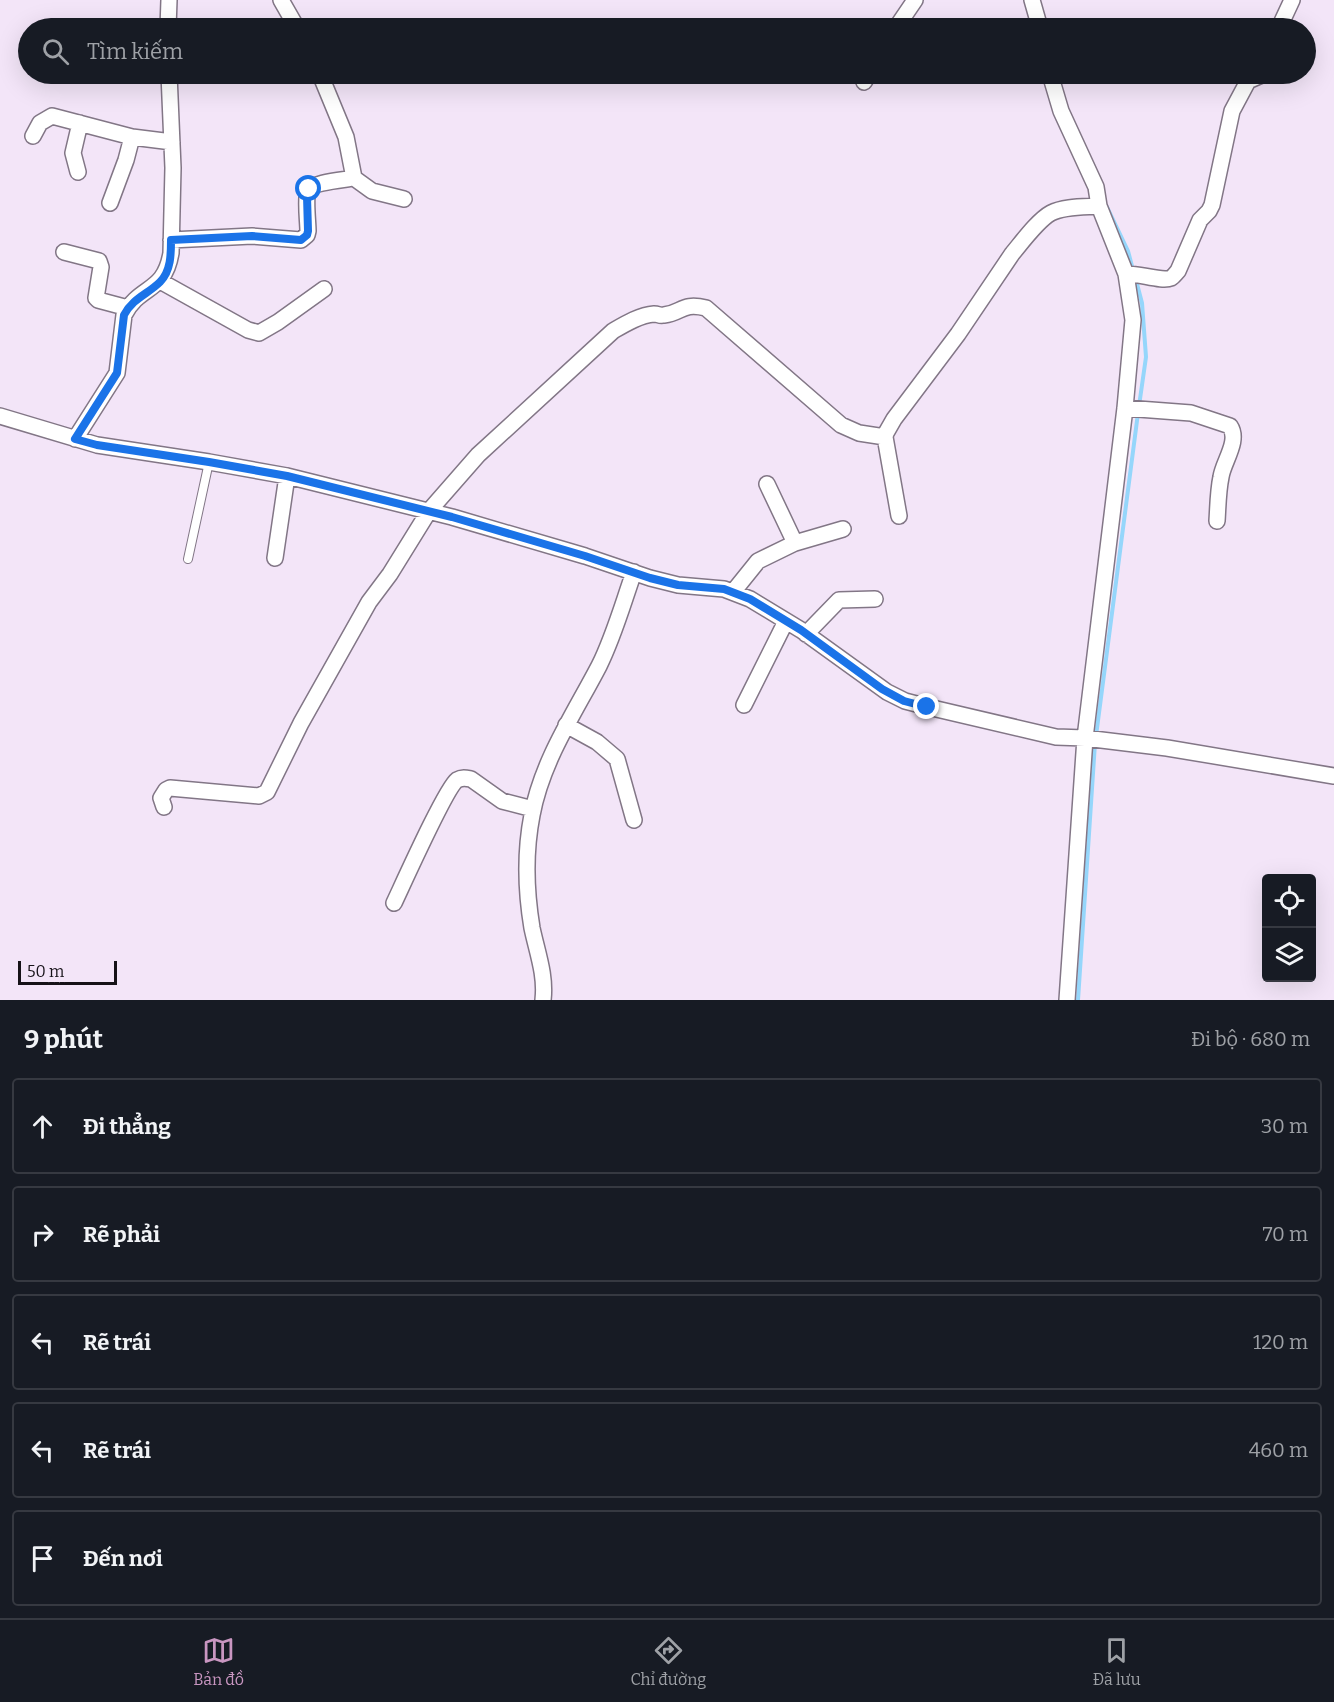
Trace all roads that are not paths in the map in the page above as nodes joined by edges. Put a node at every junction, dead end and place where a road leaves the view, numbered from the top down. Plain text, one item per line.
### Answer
1 (168, 0) edge
2 (281, 0) edge
3 (915, 0) edge
4 (1032, 0) edge
5 (1292, 0) edge
6 (168, 18) edge
7 (291, 18) edge
8 (903, 18) edge
9 (1037, 18) edge
10 (1284, 18) edge
11 (169, 84) edge
12 (324, 84) edge
13 (1053, 84) edge
14 (1246, 84) edge
15 (80, 123) junction
16 (33, 136) dead end
17 (132, 137) junction
18 (172, 142) junction
19 (78, 172) dead end
20 (354, 178) junction
21 (404, 199) dead end
22 (110, 203) dead end
23 (1099, 206) junction
24 (171, 240) junction
25 (64, 252) dead end
26 (1134, 274) junction
27 (160, 282) junction
28 (324, 289) dead end
29 (128, 308) junction
30 (1132, 408) junction
31 (0, 416) edge
32 (885, 437) junction
33 (75, 439) junction
34 (209, 462) junction
35 (287, 476) junction
36 (767, 484) dead end
37 (429, 511) junction
38 (899, 516) dead end
39 (1217, 521) dead end
40 (843, 529) dead end
41 (795, 543) junction
42 (275, 558) dead end
43 (188, 559) dead end
44 (634, 572) junction
45 (734, 592) junction
46 (875, 599) dead end
47 (786, 621) junction
48 (806, 634) junction
49 (744, 705) dead end
50 (566, 725) junction
51 (1094, 739) junction
52 (1334, 776) edge
53 (164, 807) dead end
54 (533, 809) junction
55 (634, 820) dead end
56 (394, 903) dead end
57 (543, 1000) edge
58 (1067, 1000) edge

1 - 6 street
2 - 7 street
3 - 8 street
4 - 9 street
5 - 10 street
11 - 18 street
12 - 20 street
13 - 23 street
14 - 26 street
15 - 16 street
15 - 17 street
15 - 19 street
17 - 18 street
17 - 22 street
18 - 24 street
20 - 21 street
20 - 24 street
23 - 26 street
23 - 32 street
24 - 27 street
25 - 29 street
26 - 30 street
27 - 28 street
27 - 29 street
29 - 33 street
30 - 39 street
30 - 51 street
31 - 33 street
32 - 37 street
32 - 38 street
33 - 34 street
34 - 35 street
34 - 43 lane
35 - 37 street
35 - 42 street
36 - 41 street
37 - 44 street
37 - 53 street
40 - 41 street
41 - 45 street
44 - 45 street
44 - 50 street
45 - 47 street
46 - 48 street
47 - 48 street
47 - 49 street
48 - 51 street
50 - 54 street
50 - 55 street
51 - 52 street
51 - 58 street
54 - 56 street
54 - 57 street

